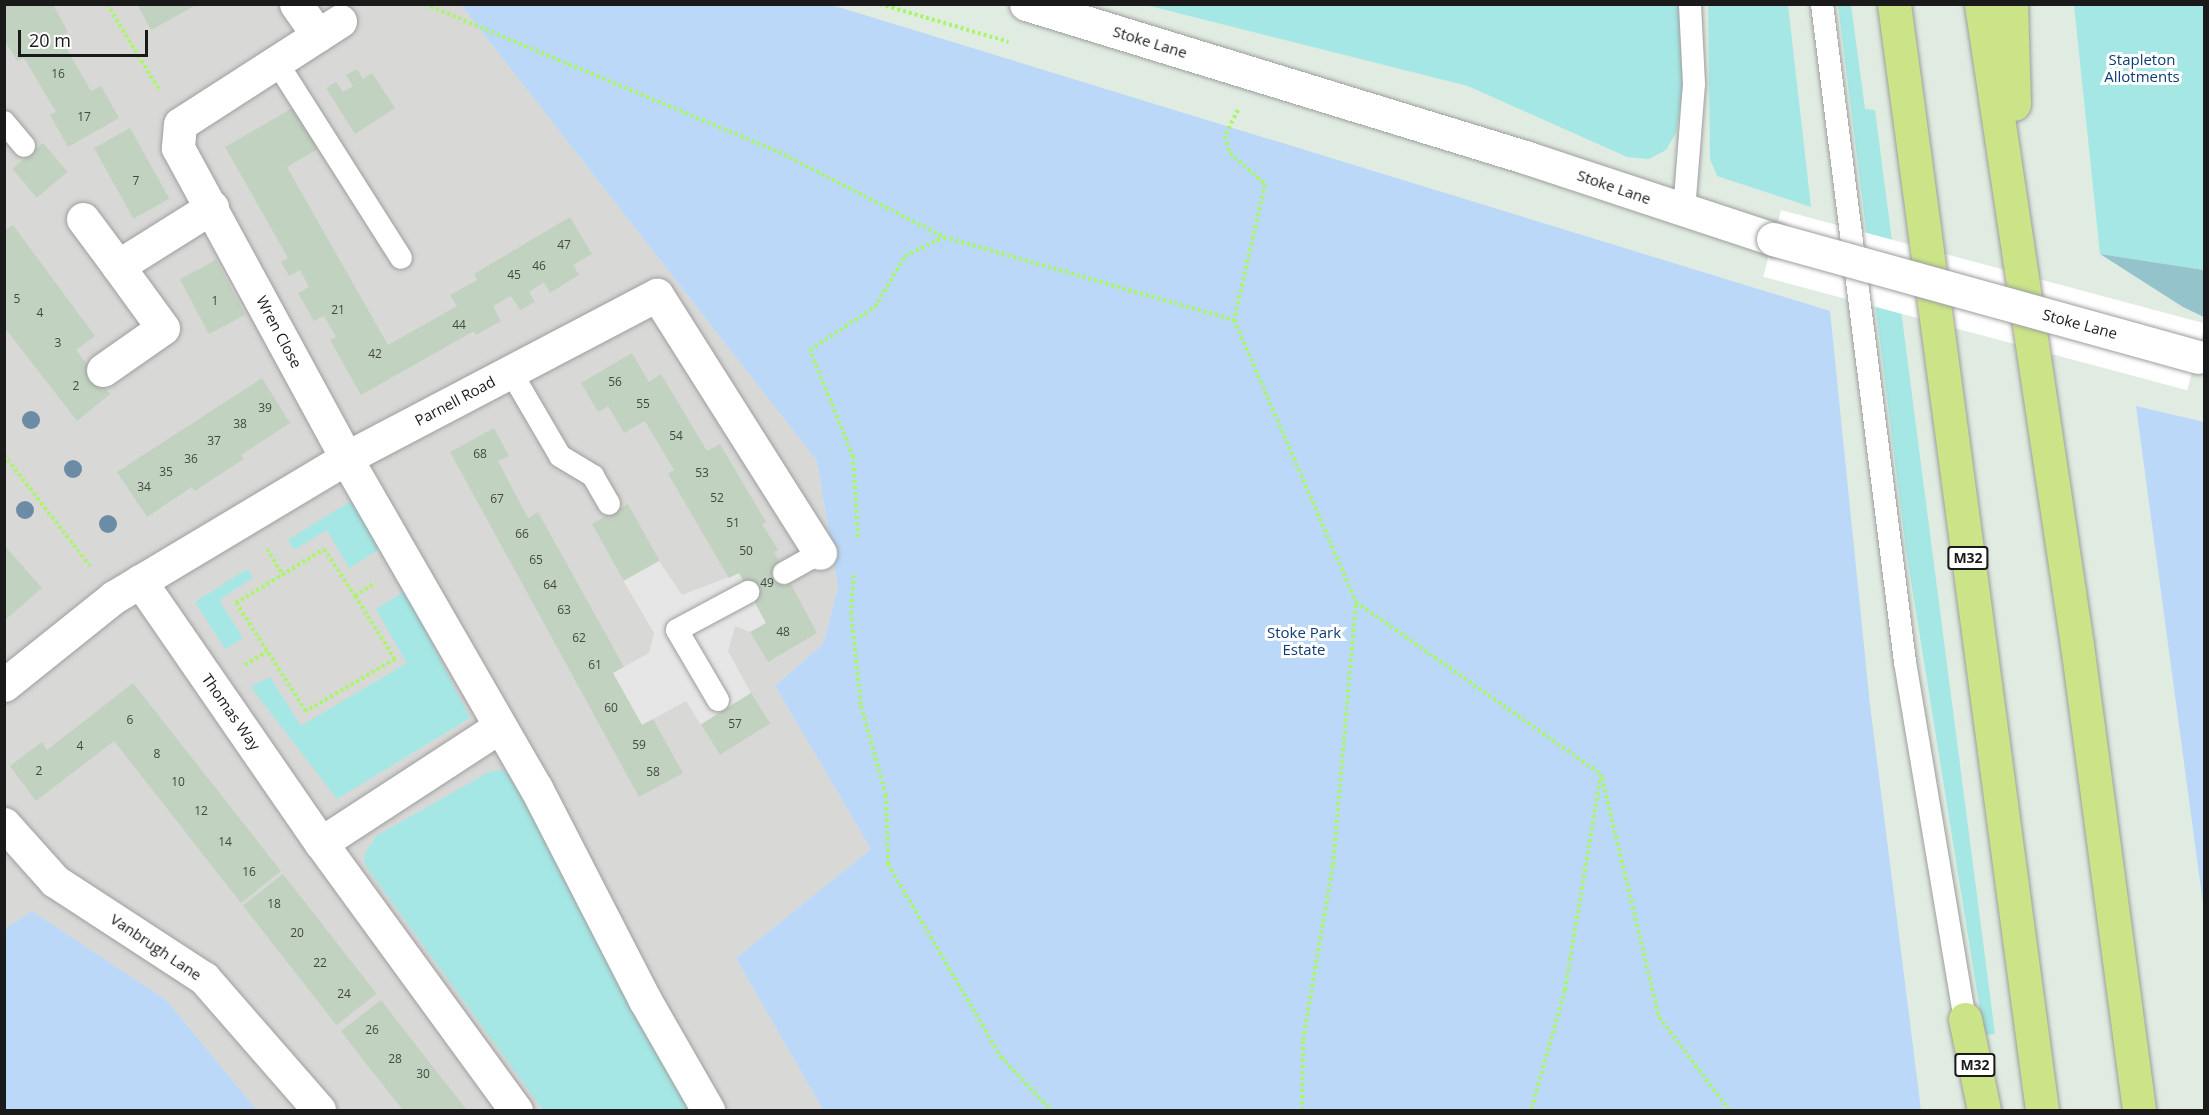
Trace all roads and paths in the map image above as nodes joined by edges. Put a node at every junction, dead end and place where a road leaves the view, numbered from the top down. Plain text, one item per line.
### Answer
1 (107, 4) edge
2 (296, 4) edge
3 (425, 4) edge
4 (1026, 4) edge
5 (1690, 4) edge
6 (1822, 4) edge
7 (1894, 4) edge
8 (1981, 4) edge
9 (2011, 4) edge
10 (276, 62) junction
11 (1259, 74) junction
12 (4, 122) edge
13 (180, 124) junction
14 (24, 146) dead end
15 (212, 207) junction
16 (1683, 211) junction
17 (83, 219) dead end
18 (944, 237) junction
19 (2019, 243) junction
20 (401, 258) dead end
21 (118, 266) junction
22 (1234, 320) junction
23 (2201, 358) edge
24 (103, 370) dead end
25 (511, 372) junction
26 (4, 455) edge
27 (346, 458) junction
28 (609, 504) dead end
29 (857, 542) dead end
30 (820, 553) joint
31 (406, 564) junction
32 (855, 566) dead end
33 (784, 573) dead end
34 (127, 589) junction
35 (748, 592) dead end
36 (355, 596) junction
37 (1356, 602) junction
38 (4, 685) edge
39 (718, 700) dead end
40 (499, 727) junction
41 (1601, 774) junction
42 (4, 825) edge
43 (321, 843) junction
44 (1965, 1019) joint
45 (319, 1110) edge
46 (516, 1110) edge
47 (708, 1110) edge
48 (1051, 1110) edge
49 (1302, 1110) edge
50 (1531, 1110) edge
51 (1730, 1110) edge
52 (1984, 1110) edge
53 (2042, 1110) edge
54 (2139, 1110) edge

1 - 13 path
2 - 10 street
3 - 18 path
4 - 11 street, Stoke Lane
5 - 16 lane
6 - 44 lane
7 - 53 highway, M32
8 - 19 highway
9 - 19 highway
10 - 13 street
10 - 20 lane
11 - 16 street, Stoke Lane
11 - 22 path
12 - 14 lane
13 - 15 street, Wren Close
15 - 21 street
15 - 27 street, Wren Close
16 - 23 street, Stoke Lane, bridge
17 - 21 street
18 - 22 path
18 - 29 path
19 - 54 highway
21 - 24 street
22 - 37 path
25 - 27 street, Parnell Road
25 - 28 lane
25 - 30 street, Parnell Road
26 - 34 path
27 - 31 street
27 - 34 street, Parnell Road
30 - 33 lane
31 - 36 path
31 - 40 street
32 - 48 path
34 - 38 street, Parnell Road
34 - 43 street, Thomas Way
35 - 39 lane
36 - 36 path
37 - 41 path
37 - 49 path
40 - 43 street
40 - 47 street
41 - 50 path
41 - 51 path
42 - 45 street, Vanbrugh Lane
43 - 46 street, Thomas Way
44 - 52 highway, M32

